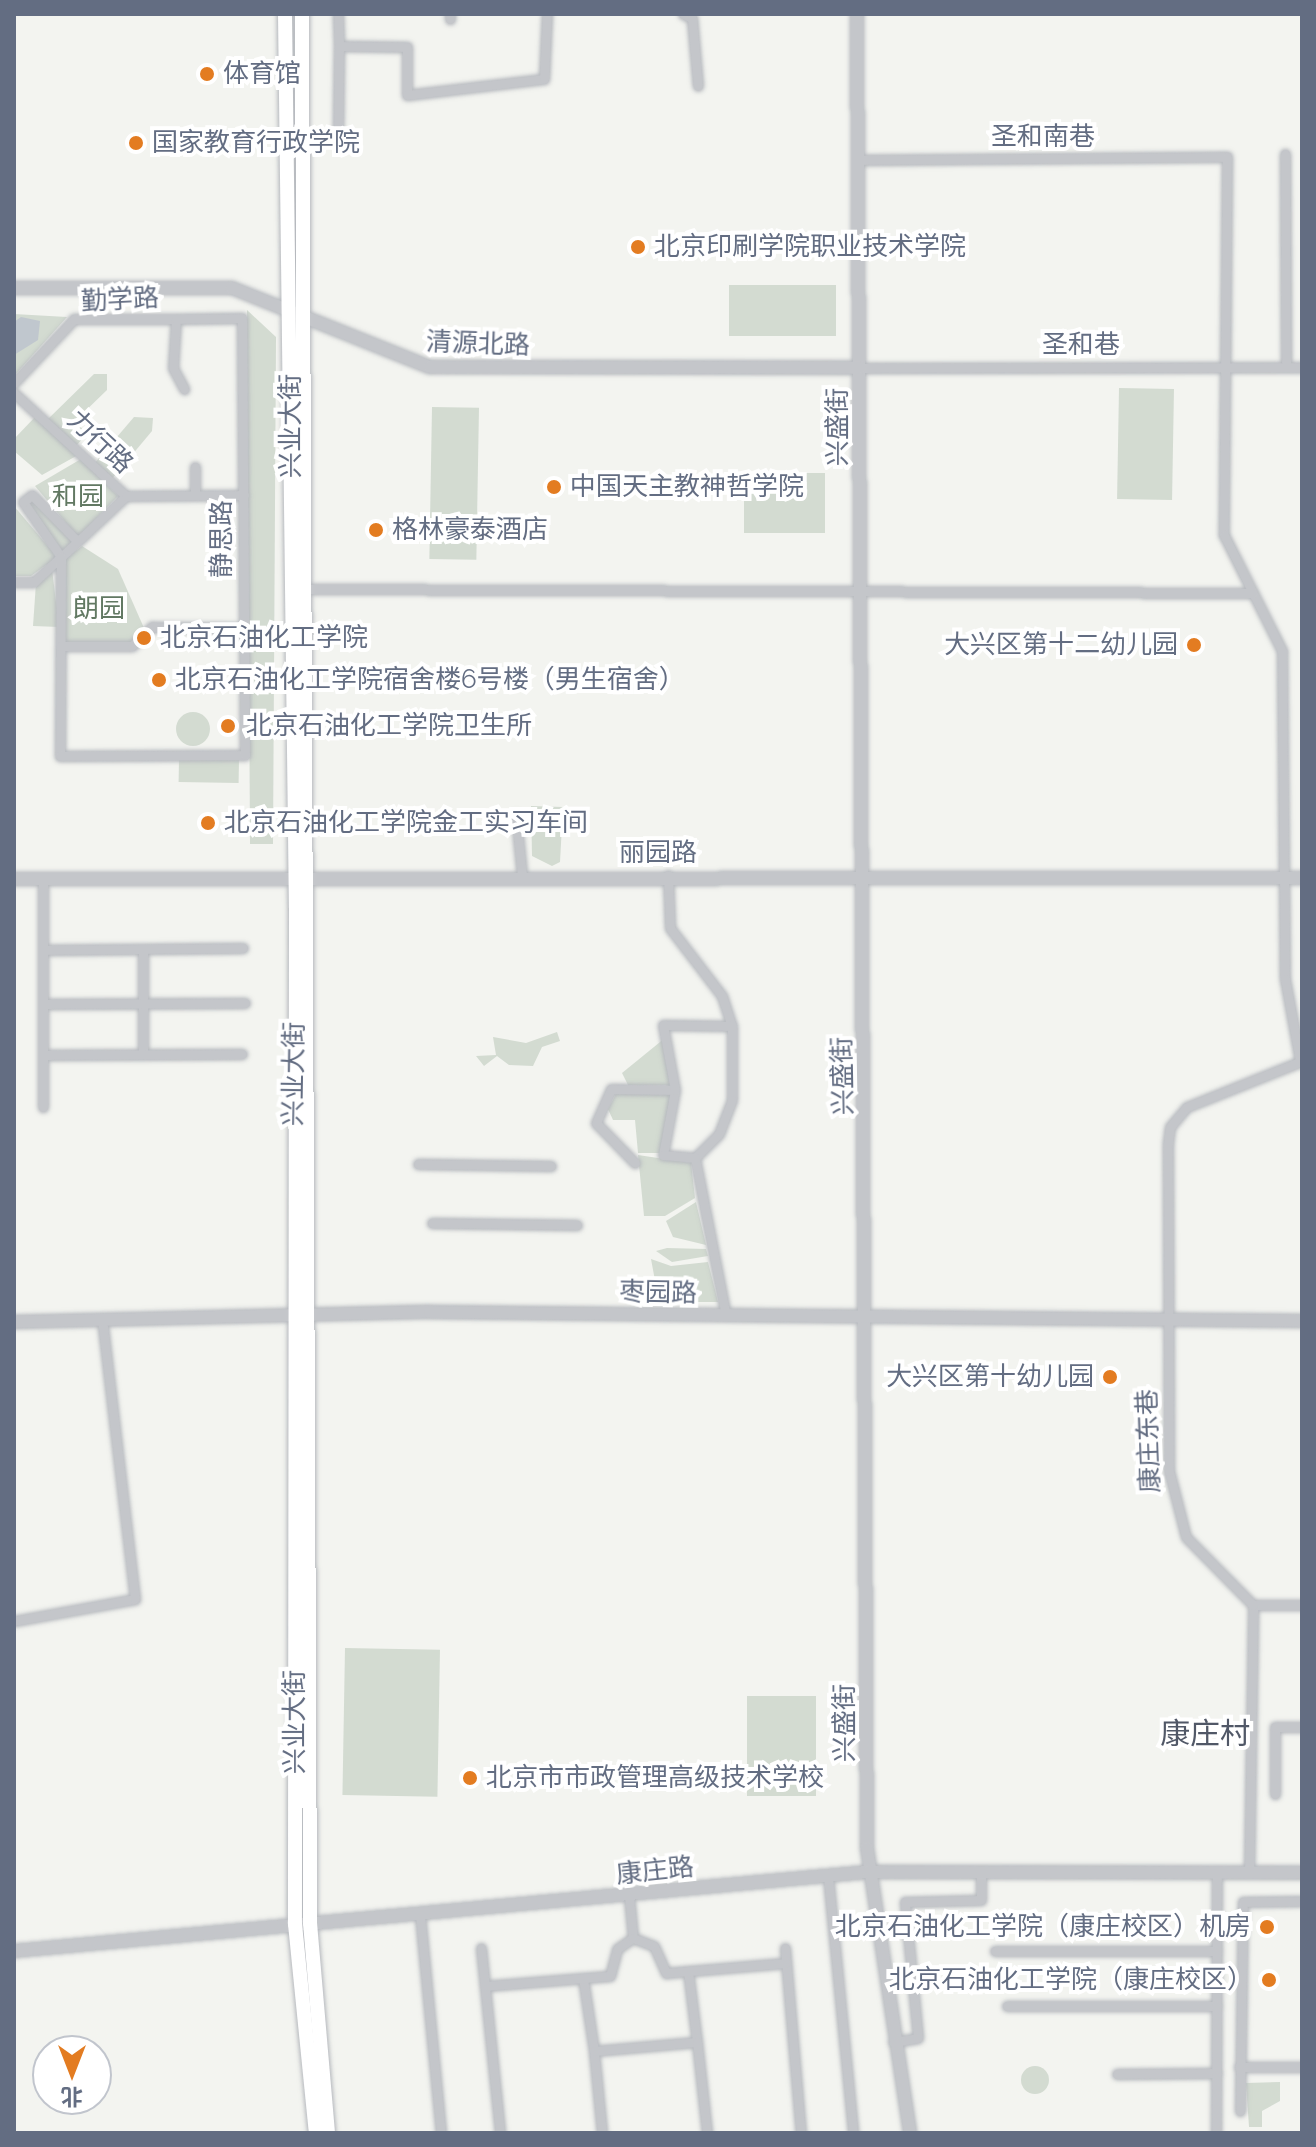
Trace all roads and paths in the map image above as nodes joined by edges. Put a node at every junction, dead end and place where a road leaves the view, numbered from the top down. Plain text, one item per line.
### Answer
1 (285, 14) edge
2 (302, 14) edge
3 (338, 14) edge
4 (547, 14) edge
5 (683, 14) edge
6 (857, 14) edge
7 (339, 46) junction
8 (698, 86) dead end
9 (338, 130) dead end
10 (1285, 154) dead end
11 (859, 160) junction
12 (14, 288) edge
13 (290, 308) junction
14 (306, 316) junction
15 (176, 319) junction
16 (1224, 367) junction
17 (1286, 367) junction
18 (1302, 367) edge
19 (860, 368) junction
20 (14, 383) edge
21 (184, 389) dead end
22 (14, 393) edge
23 (195, 467) dead end
24 (195, 495) junction
25 (244, 495) junction
26 (126, 496) junction
27 (18, 502) edge
28 (77, 541) junction
29 (61, 557) junction
30 (14, 582) edge
31 (304, 589) junction
32 (860, 591) junction
33 (1253, 593) junction
34 (245, 628) junction
35 (61, 646) junction
36 (516, 816) dead end
37 (522, 875) junction
38 (668, 875) junction
39 (861, 876) junction
40 (43, 878) junction
41 (1284, 878) junction
42 (1302, 878) edge
43 (14, 879) edge
44 (301, 880) junction
45 (243, 948) dead end
46 (143, 949) junction
47 (43, 950) junction
48 (143, 1002) junction
49 (245, 1003) dead end
50 (43, 1004) junction
51 (732, 1026) junction
52 (143, 1054) junction
53 (242, 1054) dead end
54 (43, 1055) junction
55 (1301, 1061) edge
56 (675, 1090) junction
57 (43, 1107) dead end
58 (695, 1158) junction
59 (635, 1163) dead end
60 (418, 1164) dead end
61 (551, 1166) dead end
62 (432, 1223) dead end
63 (577, 1225) dead end
64 (297, 1314) junction
65 (726, 1316) junction
66 (866, 1317) junction
67 (102, 1318) junction
68 (1168, 1321) junction
69 (1302, 1321) edge
70 (14, 1322) edge
71 (1253, 1605) junction
72 (1302, 1605) edge
73 (14, 1621) edge
74 (1302, 1727) edge
75 (1275, 1794) dead end
76 (868, 1872) junction
77 (981, 1873) junction
78 (1217, 1873) junction
79 (1249, 1873) junction
80 (1302, 1873) edge
81 (828, 1876) junction
82 (629, 1896) junction
83 (1302, 1901) edge
84 (420, 1915) junction
85 (302, 1924) junction
86 (633, 1938) junction
87 (481, 1948) dead end
88 (785, 1948) dead end
89 (14, 1951) edge
90 (995, 1951) dead end
91 (1217, 1951) junction
92 (786, 1963) junction
93 (688, 1971) junction
94 (583, 1978) junction
95 (485, 1986) junction
96 (1007, 2006) dead end
97 (1217, 2006) junction
98 (697, 2042) junction
99 (893, 2042) junction
100 (594, 2051) junction
101 (1239, 2067) junction
102 (1302, 2067) edge
103 (1217, 2073) junction
104 (1117, 2074) dead end
105 (1240, 2111) dead end
106 (316, 2133) edge
107 (328, 2133) edge
108 (441, 2133) edge
109 (500, 2133) edge
110 (602, 2133) edge
111 (707, 2133) edge
112 (801, 2133) edge
113 (853, 2133) edge
114 (910, 2133) edge
115 (1216, 2133) edge

1 - 13 main road, 兴业大街
2 - 14 main road, 兴业大街
3 - 7 street
4 - 7 street
5 - 8 street
6 - 11 street, 兴盛街
7 - 9 street
10 - 17 street
11 - 16 street, 圣和南巷
11 - 19 street, 兴盛街
12 - 13 street, 清源北路
13 - 14 street, 清源北路
13 - 44 main road, 兴业大街
14 - 19 street, 清源北路
14 - 31 main road, 兴业大街
15 - 20 street, 勤学路
15 - 21 street, 勤学路
15 - 25 street, 静思路
16 - 17 street, 圣和巷
16 - 19 street, 圣和巷
16 - 33 street
17 - 18 street, 圣和巷
19 - 32 street, 兴盛街
22 - 26 street, 力行路
23 - 24 street
24 - 25 street
24 - 26 street
25 - 34 street, 静思路
26 - 28 street, 力行路
27 - 28 street
27 - 29 street
28 - 29 street, 力行路
29 - 30 street, 力行路
29 - 35 street
31 - 32 street
31 - 44 main road, 兴业大街
32 - 33 street
32 - 39 street, 兴盛街
33 - 41 street
34 - 35 street
34 - 35 street, 静思路
36 - 37 street
37 - 38 street, 丽园路
37 - 44 street, 丽园路
38 - 39 street, 丽园路
38 - 51 street
39 - 41 street, 丽园路
39 - 66 street, 兴盛街
40 - 43 street, 丽园路
40 - 44 street, 丽园路
40 - 47 street
41 - 42 street, 丽园路
41 - 55 street
44 - 64 main road, 兴业大街
45 - 46 street
46 - 47 street
46 - 48 street
47 - 50 street
48 - 49 street
48 - 50 street
48 - 52 street
50 - 54 street
51 - 56 street
51 - 58 street
52 - 53 street
52 - 54 street
54 - 57 street
55 - 68 street, 康庄东巷
56 - 58 street
56 - 59 street
58 - 65 street
60 - 61 street
62 - 63 street
64 - 65 street, 枣园路
64 - 67 street, 枣园路
64 - 85 main road, 兴业大街
65 - 66 street, 枣园路
66 - 68 street, 枣园路
66 - 76 street, 兴盛街
67 - 70 street, 枣园路
67 - 73 street
68 - 69 street, 枣园路
68 - 71 street, 康庄东巷
71 - 72 street
71 - 79 street
74 - 75 street
76 - 77 street, 康庄路
76 - 81 street, 康庄路
76 - 99 street, 兴盛街
77 - 78 street, 康庄路
77 - 99 street
78 - 79 street, 康庄路
78 - 91 street
79 - 80 street, 康庄路
81 - 82 street, 康庄路
81 - 113 street
82 - 84 street, 康庄路
82 - 86 street
83 - 101 street
84 - 85 street, 康庄路
84 - 108 street
85 - 89 street, 康庄路
85 - 106 main road, 兴业大街
85 - 107 main road, 兴业大街
86 - 93 street
86 - 94 street
87 - 95 street
88 - 92 street
90 - 91 street
91 - 97 street
92 - 93 street
92 - 112 street
93 - 98 street
94 - 95 street
94 - 100 street
95 - 109 street
96 - 97 street
97 - 103 street
98 - 100 street
98 - 111 street
99 - 114 street, 兴盛街
100 - 110 street
101 - 102 street
101 - 105 street
103 - 104 street
103 - 115 street

